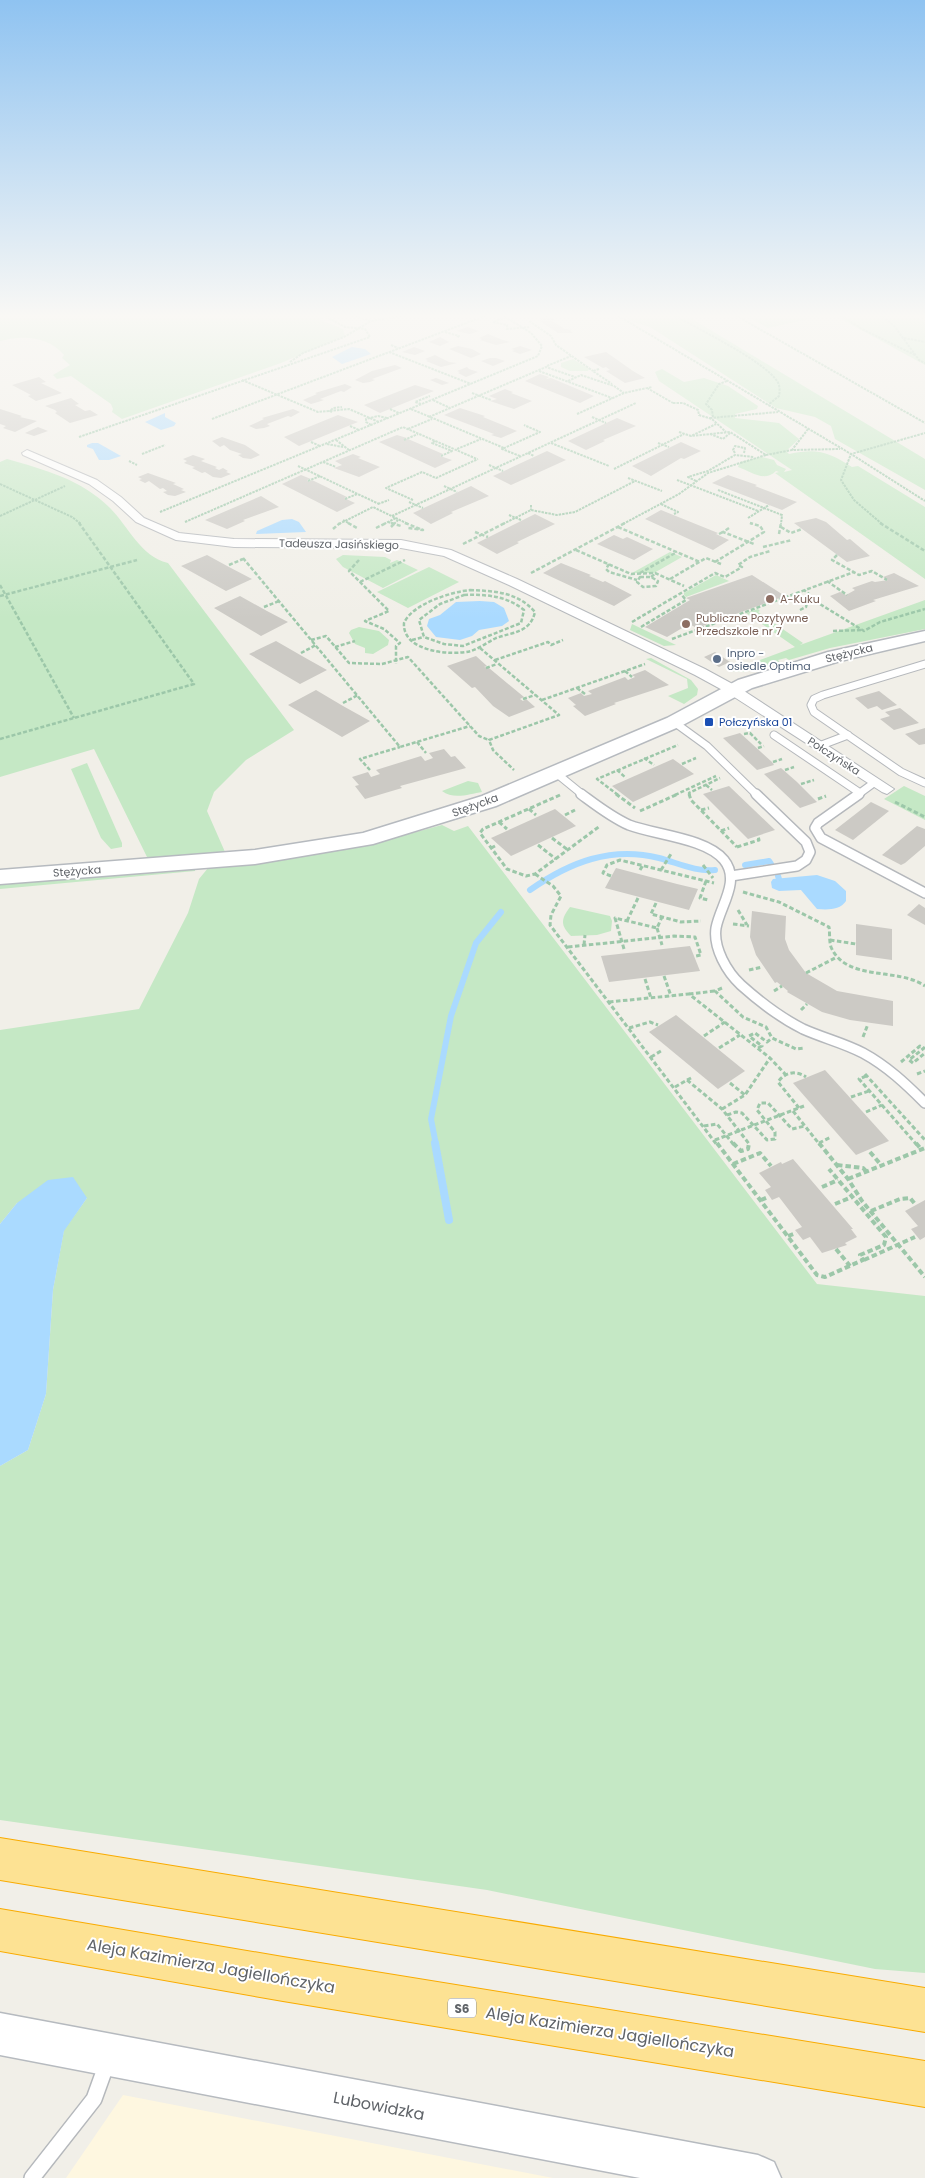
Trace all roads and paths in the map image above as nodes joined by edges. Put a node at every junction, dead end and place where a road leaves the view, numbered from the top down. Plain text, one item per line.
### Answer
1 (140, 416) edge
2 (221, 416) edge
3 (365, 416) edge
4 (394, 416) edge
5 (426, 416) edge
6 (432, 416) edge
7 (609, 416) edge
8 (701, 416) edge
9 (731, 416) edge
10 (785, 416) edge
11 (910, 416) edge
12 (369, 417) junction
13 (429, 417) junction
14 (592, 417) dead end
15 (713, 417) joint
16 (433, 418) junction
17 (710, 418) junction
18 (212, 419) dead end
19 (387, 419) junction
20 (599, 420) junction
21 (379, 422) junction
22 (606, 423) dead end
23 (716, 424) junction
24 (925, 424) edge
25 (371, 425) junction
26 (524, 425) dead end
27 (350, 426) dead end
28 (408, 429) junction
29 (808, 429) junction
30 (359, 430) junction
31 (679, 432) dead end
32 (726, 432) junction
33 (730, 432) junction
34 (925, 432) edge
35 (570, 433) junction
36 (419, 434) junction
37 (684, 434) junction
38 (709, 434) junction
39 (577, 436) dead end
40 (692, 436) junction
41 (79, 437) dead end
42 (481, 438) junction
43 (336, 440) junction
44 (404, 440) dead end
45 (436, 441) junction
46 (311, 442) dead end
47 (550, 442) junction
48 (658, 443) dead end
49 (326, 444) junction
50 (165, 445) dead end
51 (663, 445) junction
52 (320, 446) junction
53 (343, 447) junction
54 (669, 447) dead end
55 (504, 448) junction
56 (842, 449) junction
57 (350, 450) junction
58 (456, 450) junction
59 (792, 450) junction
60 (452, 452) junction
61 (27, 453) dead end
62 (527, 453) junction
63 (735, 453) junction
64 (744, 453) junction
65 (142, 454) dead end
66 (326, 454) dead end
67 (851, 454) junction
68 (766, 455) junction
69 (441, 456) dead end
70 (520, 456) junction
71 (534, 456) dead end
72 (333, 457) junction
73 (755, 458) junction
74 (634, 459) junction
75 (129, 461) dead end
76 (323, 461) junction
77 (641, 461) dead end
78 (137, 465) dead end
79 (489, 465) dead end
80 (298, 466) dead end
81 (609, 466) dead end
82 (336, 467) dead end
83 (496, 468) junction
84 (305, 469) junction
85 (614, 469) dead end
86 (503, 470) dead end
87 (710, 470) junction
88 (714, 472) junction
89 (320, 476) junction
90 (628, 478) dead end
91 (677, 480) dead end
92 (308, 481) dead end
93 (636, 481) junction
94 (696, 481) junction
95 (0, 484) edge
96 (689, 484) junction
97 (67, 486) dead end
98 (444, 486) dead end
99 (723, 488) dead end
100 (450, 489) junction
101 (718, 490) junction
102 (662, 491) dead end
103 (458, 492) dead end
104 (357, 493) junction
105 (713, 494) junction
106 (345, 499) dead end
107 (34, 500) junction
108 (389, 500) dead end
109 (413, 500) dead end
110 (409, 502) dead end
111 (925, 502) edge
112 (379, 504) junction
113 (660, 504) junction
114 (416, 505) junction
115 (531, 505) dead end
116 (768, 505) dead end
117 (373, 507) junction
118 (423, 508) dead end
119 (764, 508) junction
120 (683, 509) dead end
121 (531, 510) junction
122 (678, 512) junction
123 (758, 512) junction
124 (157, 514) dead end
125 (674, 514) dead end
126 (510, 515) dead end
127 (0, 516) edge
128 (391, 516) junction
129 (516, 518) junction
130 (748, 518) dead end
131 (343, 520) junction
132 (397, 520) junction
133 (522, 520) dead end
134 (388, 522) junction
135 (181, 523) dead end
136 (750, 523) dead end
137 (395, 524) junction
138 (412, 524) junction
139 (355, 526) dead end
140 (401, 526) junction
141 (618, 527) junction
142 (781, 527) junction
143 (729, 528) dead end
144 (374, 529) dead end
145 (802, 529) dead end
146 (475, 532) dead end
147 (723, 532) junction
148 (330, 533) dead end
149 (791, 533) junction
150 (719, 534) dead end
151 (779, 534) dead end
152 (482, 535) junction
153 (784, 535) dead end
154 (488, 537) dead end
155 (792, 540) dead end
156 (748, 542) junction
157 (754, 544) dead end
158 (460, 545) dead end
159 (763, 547) dead end
160 (575, 549) junction
161 (770, 550) dead end
162 (925, 551) edge
163 (677, 552) junction
164 (240, 554) dead end
165 (837, 555) dead end
166 (365, 556) dead end
167 (244, 559) junction
168 (137, 560) dead end
169 (832, 560) junction
170 (828, 561) dead end
171 (402, 562) dead end
172 (700, 562) junction
173 (715, 562) junction
174 (609, 564) junction
175 (721, 564) dead end
176 (112, 566) junction
177 (229, 566) dead end
178 (627, 572) junction
179 (854, 572) junction
180 (655, 573) junction
181 (527, 574) dead end
182 (622, 574) junction
183 (639, 574) junction
184 (651, 577) junction
185 (670, 579) junction
186 (637, 580) junction
187 (888, 580) dead end
188 (827, 581) junction
189 (360, 582) junction
190 (0, 585) edge
191 (684, 586) dead end
192 (804, 590) junction
193 (496, 592) junction
194 (5, 594) junction
195 (681, 594) junction
196 (847, 594) dead end
197 (0, 596) edge
198 (493, 596) junction
199 (810, 598) junction
200 (279, 601) junction
201 (264, 608) dead end
202 (758, 608) junction
203 (925, 609) edge
204 (800, 610) dead end
205 (764, 612) dead end
206 (626, 626) dead end
207 (641, 627) dead end
208 (490, 634) junction
209 (925, 636) edge
210 (424, 637) junction
211 (496, 638) junction
212 (311, 640) junction
213 (411, 640) junction
214 (563, 640) dead end
215 (356, 641) dead end
216 (676, 642) dead end
217 (316, 645) junction
218 (335, 647) junction
219 (480, 648) junction
220 (301, 653) dead end
221 (494, 660) junction
222 (649, 662) dead end
223 (396, 663) junction
224 (498, 663) junction
225 (925, 664) edge
226 (486, 668) dead end
227 (625, 671) junction
228 (632, 677) dead end
229 (577, 688) junction
230 (733, 690) junction
231 (585, 694) dead end
232 (358, 695) junction
233 (536, 695) junction
234 (523, 699) dead end
235 (542, 700) junction
236 (342, 704) dead end
237 (74, 718) junction
238 (674, 722) junction
239 (470, 726) junction
240 (774, 735) dead end
241 (848, 735) junction
242 (0, 739) edge
243 (489, 740) junction
244 (417, 742) junction
245 (764, 746) dead end
246 (818, 746) junction
247 (400, 747) junction
248 (683, 748) dead end
249 (758, 748) dead end
250 (426, 753) dead end
251 (690, 753) dead end
252 (644, 758) junction
253 (696, 758) junction
254 (783, 759) dead end
255 (773, 762) dead end
256 (704, 763) dead end
257 (682, 764) dead end
258 (654, 765) dead end
259 (795, 767) dead end
260 (370, 770) dead end
261 (617, 770) junction
262 (785, 770) dead end
263 (715, 771) dead end
264 (556, 773) junction
265 (739, 777) junction
266 (626, 778) dead end
267 (814, 780) dead end
268 (533, 782) junction
269 (925, 783) edge
270 (801, 784) dead end
271 (706, 785) junction
272 (881, 786) junction
273 (712, 790) dead end
274 (860, 792) junction
275 (557, 796) dead end
276 (709, 808) dead end
277 (529, 809) junction
278 (701, 810) junction
279 (639, 812) junction
280 (536, 815) dead end
281 (634, 816) dead end
282 (925, 817) edge
283 (499, 822) junction
284 (604, 823) dead end
285 (729, 828) dead end
286 (507, 829) dead end
287 (721, 831) junction
288 (758, 836) dead end
289 (552, 838) dead end
290 (538, 845) dead end
291 (497, 846) dead end
292 (737, 847) junction
293 (491, 848) junction
294 (568, 850) junction
295 (729, 850) dead end
296 (670, 855) dead end
297 (556, 859) junction
298 (643, 865) junction
299 (703, 865) dead end
300 (640, 870) dead end
301 (661, 870) junction
302 (679, 874) junction
303 (746, 874) junction
304 (537, 875) junction
305 (611, 876) dead end
306 (713, 876) dead end
307 (731, 876) junction
308 (0, 877) edge
309 (678, 879) dead end
310 (706, 881) junction
311 (714, 883) dead end
312 (743, 892) junction
313 (925, 894) edge
314 (638, 898) dead end
315 (708, 900) dead end
316 (656, 903) dead end
317 (736, 909) junction
318 (662, 917) junction
319 (627, 921) junction
320 (702, 921) dead end
321 (733, 923) junction
322 (657, 928) junction
323 (733, 931) dead end
324 (585, 935) dead end
325 (659, 937) junction
326 (830, 940) junction
327 (622, 941) junction
328 (856, 944) dead end
329 (584, 945) junction
330 (662, 945) dead end
331 (568, 947) junction
332 (624, 949) dead end
333 (696, 956) dead end
334 (837, 957) junction
335 (744, 963) dead end
336 (762, 967) dead end
337 (748, 970) junction
338 (806, 973) dead end
339 (664, 976) dead end
340 (752, 976) dead end
341 (645, 979) dead end
342 (925, 986) edge
343 (715, 991) dead end
344 (689, 994) junction
345 (671, 996) junction
346 (651, 998) junction
347 (609, 1002) junction
348 (725, 1022) junction
349 (868, 1024) dead end
350 (658, 1025) dead end
351 (629, 1028) junction
352 (740, 1035) junction
353 (704, 1036) dead end
354 (772, 1038) dead end
355 (870, 1043) dead end
356 (719, 1048) dead end
357 (758, 1048) junction
358 (661, 1051) dead end
359 (925, 1053) edge
360 (651, 1057) junction
361 (770, 1058) junction
362 (896, 1058) dead end
363 (901, 1062) junction
364 (908, 1068) dead end
365 (925, 1071) edge
366 (786, 1074) junction
367 (915, 1075) dead end
368 (866, 1076) dead end
369 (693, 1077) dead end
370 (806, 1077) dead end
371 (687, 1080) junction
372 (730, 1083) dead end
373 (675, 1087) junction
374 (869, 1090) junction
375 (745, 1095) junction
376 (851, 1097) dead end
377 (925, 1103) edge
378 (804, 1106) dead end
379 (882, 1106) junction
380 (799, 1108) junction
381 (722, 1109) junction
382 (793, 1110) junction
383 (866, 1112) dead end
384 (727, 1115) junction
385 (779, 1116) junction
386 (766, 1121) junction
387 (704, 1126) junction
388 (753, 1126) junction
389 (805, 1126) junction
390 (739, 1131) junction
391 (726, 1136) junction
392 (831, 1138) dead end
393 (715, 1140) junction
394 (819, 1143) junction
395 (923, 1148) edge
396 (870, 1152) dead end
397 (733, 1164) junction
398 (837, 1165) junction
399 (771, 1166) dead end
400 (882, 1166) junction
401 (829, 1169) dead end
402 (866, 1172) junction
403 (848, 1179) junction
404 (838, 1180) junction
405 (822, 1186) dead end
406 (768, 1197) dead end
407 (852, 1197) junction
408 (761, 1200) junction
409 (835, 1204) dead end
410 (915, 1204) dead end
411 (871, 1211) junction
412 (796, 1233) dead end
413 (788, 1236) junction
414 (915, 1236) dead end
415 (897, 1244) junction
416 (836, 1248) dead end
417 (863, 1260) junction
418 (850, 1266) junction
419 (925, 1277) edge
420 (0, 1858) edge
421 (0, 1930) edge
422 (925, 2010) edge
423 (0, 2034) edge
424 (110, 2055) junction
425 (925, 2084) edge
426 (32, 2178) edge
427 (758, 2178) edge

1 - 41 path
2 - 18 path
3 - 12 path
4 - 19 path
5 - 13 path
6 - 13 path
7 - 20 path
8 - 17 path
9 - 15 path
10 - 29 path
11 - 24 path
12 - 19 path
12 - 21 path
12 - 25 path
13 - 16 path
14 - 20 path
15 - 17 path
16 - 28 path
16 - 42 path
17 - 23 path
19 - 21 path
20 - 22 path
20 - 35 path
21 - 25 path
23 - 32 path
23 - 40 path
25 - 30 path
26 - 55 path
27 - 30 path
28 - 36 path
28 - 57 path
29 - 56 path
29 - 59 path
30 - 43 path
31 - 37 path
32 - 33 path
32 - 38 path
33 - 38 path
33 - 68 path
34 - 67 path
35 - 39 path
35 - 47 path
36 - 44 path
36 - 45 path
37 - 40 path
37 - 51 path
38 - 40 path
42 - 55 path
42 - 58 path
43 - 49 path
43 - 53 path
45 - 58 path
45 - 60 path
46 - 52 path
47 - 62 path
47 - 81 path
48 - 51 path
49 - 52 path
49 - 53 path
50 - 65 path
51 - 54 path
51 - 74 path
52 - 124 path
53 - 57 path
55 - 70 path
56 - 59 path
56 - 67 path
57 - 72 path
58 - 60 path
58 - 109 path
59 - 68 path
60 - 69 path
61 - 230 street, Tadeusza Jasińskiego
62 - 70 path
62 - 71 path
63 - 64 path
63 - 64 path
63 - 87 path
64 - 73 path
66 - 72 path
67 - 111 path
67 - 162 path
68 - 73 path
70 - 83 path
72 - 76 path
73 - 88 path
74 - 77 path
74 - 85 path
75 - 78 path
76 - 82 path
76 - 84 path
79 - 83 path
80 - 84 path
83 - 86 path
83 - 100 path
84 - 89 path
84 - 135 path
87 - 88 path
87 - 94 path
88 - 94 path
89 - 92 path
89 - 104 path
90 - 93 path
91 - 96 path
93 - 102 path
93 - 121 path
94 - 96 path
95 - 107 path
96 - 105 path
96 - 113 path
97 - 107 path
98 - 100 path
99 - 101 path
100 - 103 path
100 - 114 path
101 - 105 path
101 - 119 path
104 - 106 path
104 - 112 path
105 - 123 path
107 - 127 path
107 - 176 path
108 - 112 path
110 - 114 path
112 - 117 path
113 - 122 path
113 - 141 path
114 - 118 path
114 - 128 path
115 - 121 path
116 - 119 path
117 - 128 path
117 - 131 path
119 - 123 path
119 - 142 path
120 - 122 path
121 - 129 path
122 - 125 path
123 - 130 path
126 - 129 path
128 - 132 path
129 - 133 path
129 - 152 path
131 - 139 path
131 - 148 path
132 - 134 path
132 - 137 path
132 - 138 path
134 - 137 path
134 - 144 path
136 - 156 path
137 - 140 path
137 - 140 path
138 - 140 path
138 - 140 path
141 - 160 path
141 - 163 path
142 - 149 path
142 - 151 path
143 - 147 path
145 - 149 path
146 - 152 path
147 - 150 path
147 - 156 path
149 - 153 path
152 - 154 path
152 - 158 path
155 - 159 path
156 - 157 path
156 - 173 path
160 - 174 path
160 - 181 path
161 - 195 path
163 - 172 path
163 - 183 path
164 - 167 path
165 - 169 path
166 - 189 path
167 - 177 path
167 - 200 path
168 - 176 path
169 - 170 path
169 - 179 path
171 - 189 path
172 - 173 path
172 - 185 path
173 - 175 path
174 - 178 path
174 - 182 path
176 - 194 path
176 - 237 path
178 - 182 path
178 - 183 path
179 - 187 path
179 - 188 path
180 - 183 path
180 - 184 path
180 - 185 path
182 - 186 path
184 - 186 path
184 - 186 path
185 - 191 path
188 - 192 path
188 - 196 path
189 - 223 path
190 - 194 path
192 - 199 path
192 - 202 path
193 - 198 path
193 - 211 path
193 - 213 path
194 - 197 path
194 - 237 path
195 - 206 path
195 - 207 path
198 - 208 path
198 - 210 path
199 - 203 path
199 - 204 path
200 - 201 path
200 - 212 path
202 - 205 path
202 - 216 path
208 - 210 path
208 - 211 path
209 - 230 street, Stężycka
210 - 213 path
211 - 219 path
212 - 217 path
212 - 218 path
213 - 219 path
214 - 221 path
215 - 218 path
217 - 220 path
217 - 232 path
218 - 223 path
219 - 221 path
221 - 224 path
222 - 227 path
223 - 239 path
224 - 226 path
224 - 233 path
225 - 241 lane
227 - 228 path
227 - 229 path
229 - 231 path
229 - 235 path
230 - 238 street, Stężycka
230 - 246 street, Połczyńska
232 - 236 path
232 - 247 path
233 - 234 path
233 - 235 path
235 - 243 path
237 - 242 path
238 - 264 street, Stężycka
238 - 265 lane
239 - 243 path
239 - 244 path
240 - 274 lane
241 - 246 lane
241 - 269 lane
243 - 268 path
244 - 247 path
244 - 250 path
245 - 249 path
246 - 272 street, Połczyńska
247 - 260 path
248 - 252 path
251 - 253 path
252 - 258 path
252 - 261 path
253 - 256 path
253 - 257 path
254 - 255 path
259 - 262 path
261 - 266 path
261 - 279 path
263 - 279 path
264 - 268 street, Stężycka
264 - 307 lane
265 - 271 path
265 - 303 lane
267 - 270 path
268 - 308 street, Stężycka
271 - 273 path
271 - 278 path
272 - 274 lane
272 - 282 path
274 - 313 lane
275 - 277 path
276 - 278 path
277 - 280 path
277 - 283 path
278 - 287 path
279 - 281 path
283 - 286 path
283 - 293 path
284 - 294 path
285 - 287 path
287 - 292 path
288 - 292 path
289 - 294 path
290 - 297 path
291 - 293 path
292 - 295 path
293 - 304 path
294 - 297 path
296 - 301 path
297 - 304 path
298 - 300 path
298 - 301 path
298 - 305 path
299 - 306 path
301 - 302 path
302 - 309 path
302 - 310 path
303 - 307 lane
303 - 312 path
304 - 331 path
307 - 377 lane
310 - 311 path
310 - 315 path
312 - 317 path
312 - 326 path
314 - 319 path
316 - 318 path
317 - 321 path
317 - 321 path
318 - 320 path
318 - 322 path
319 - 322 path
319 - 327 path
321 - 323 path
322 - 325 path
324 - 329 path
325 - 327 path
325 - 330 path
325 - 333 path
326 - 328 path
326 - 334 path
327 - 329 path
327 - 332 path
329 - 331 path
331 - 347 path
334 - 338 path
334 - 342 path
335 - 337 path
336 - 337 path
337 - 340 path
339 - 345 path
341 - 346 path
343 - 344 path
344 - 345 path
344 - 348 path
345 - 346 path
346 - 347 path
347 - 351 path
348 - 352 path
348 - 353 path
349 - 355 path
350 - 351 path
351 - 360 path
352 - 356 path
352 - 357 path
354 - 357 path
357 - 361 path
358 - 360 path
359 - 363 path
360 - 373 path
361 - 366 path
361 - 375 path
362 - 363 path
363 - 364 path
365 - 367 path
366 - 370 path
366 - 380 path
368 - 374 path
369 - 371 path
371 - 373 path
371 - 381 path
372 - 375 path
373 - 387 path
374 - 376 path
374 - 379 path
375 - 381 path
378 - 380 path
379 - 383 path
379 - 395 path
380 - 382 path
381 - 384 path
382 - 385 path
382 - 389 path
384 - 388 path
384 - 390 path
385 - 386 path
385 - 386 path
385 - 389 path
386 - 388 path
386 - 388 path
387 - 391 path
387 - 393 path
388 - 390 path
389 - 394 path
390 - 391 path
390 - 391 path
391 - 393 path
392 - 394 path
393 - 397 path
394 - 398 path
395 - 400 path
396 - 400 path
397 - 399 path
397 - 408 path
398 - 402 path
398 - 403 path
400 - 402 path
401 - 404 path
402 - 403 path
403 - 411 path
404 - 405 path
404 - 407 path
406 - 408 path
407 - 409 path
407 - 417 path
408 - 413 path
410 - 411 path
411 - 415 path
412 - 413 path
413 - 418 path
414 - 415 path
415 - 417 path
415 - 419 path
416 - 418 path
417 - 418 path
420 - 422 highway
421 - 425 highway, Aleja Kazimierza Jagiellończyka / S6
423 - 424 street, Lubowidzka
424 - 426 lane
424 - 427 street, Lubowidzka

